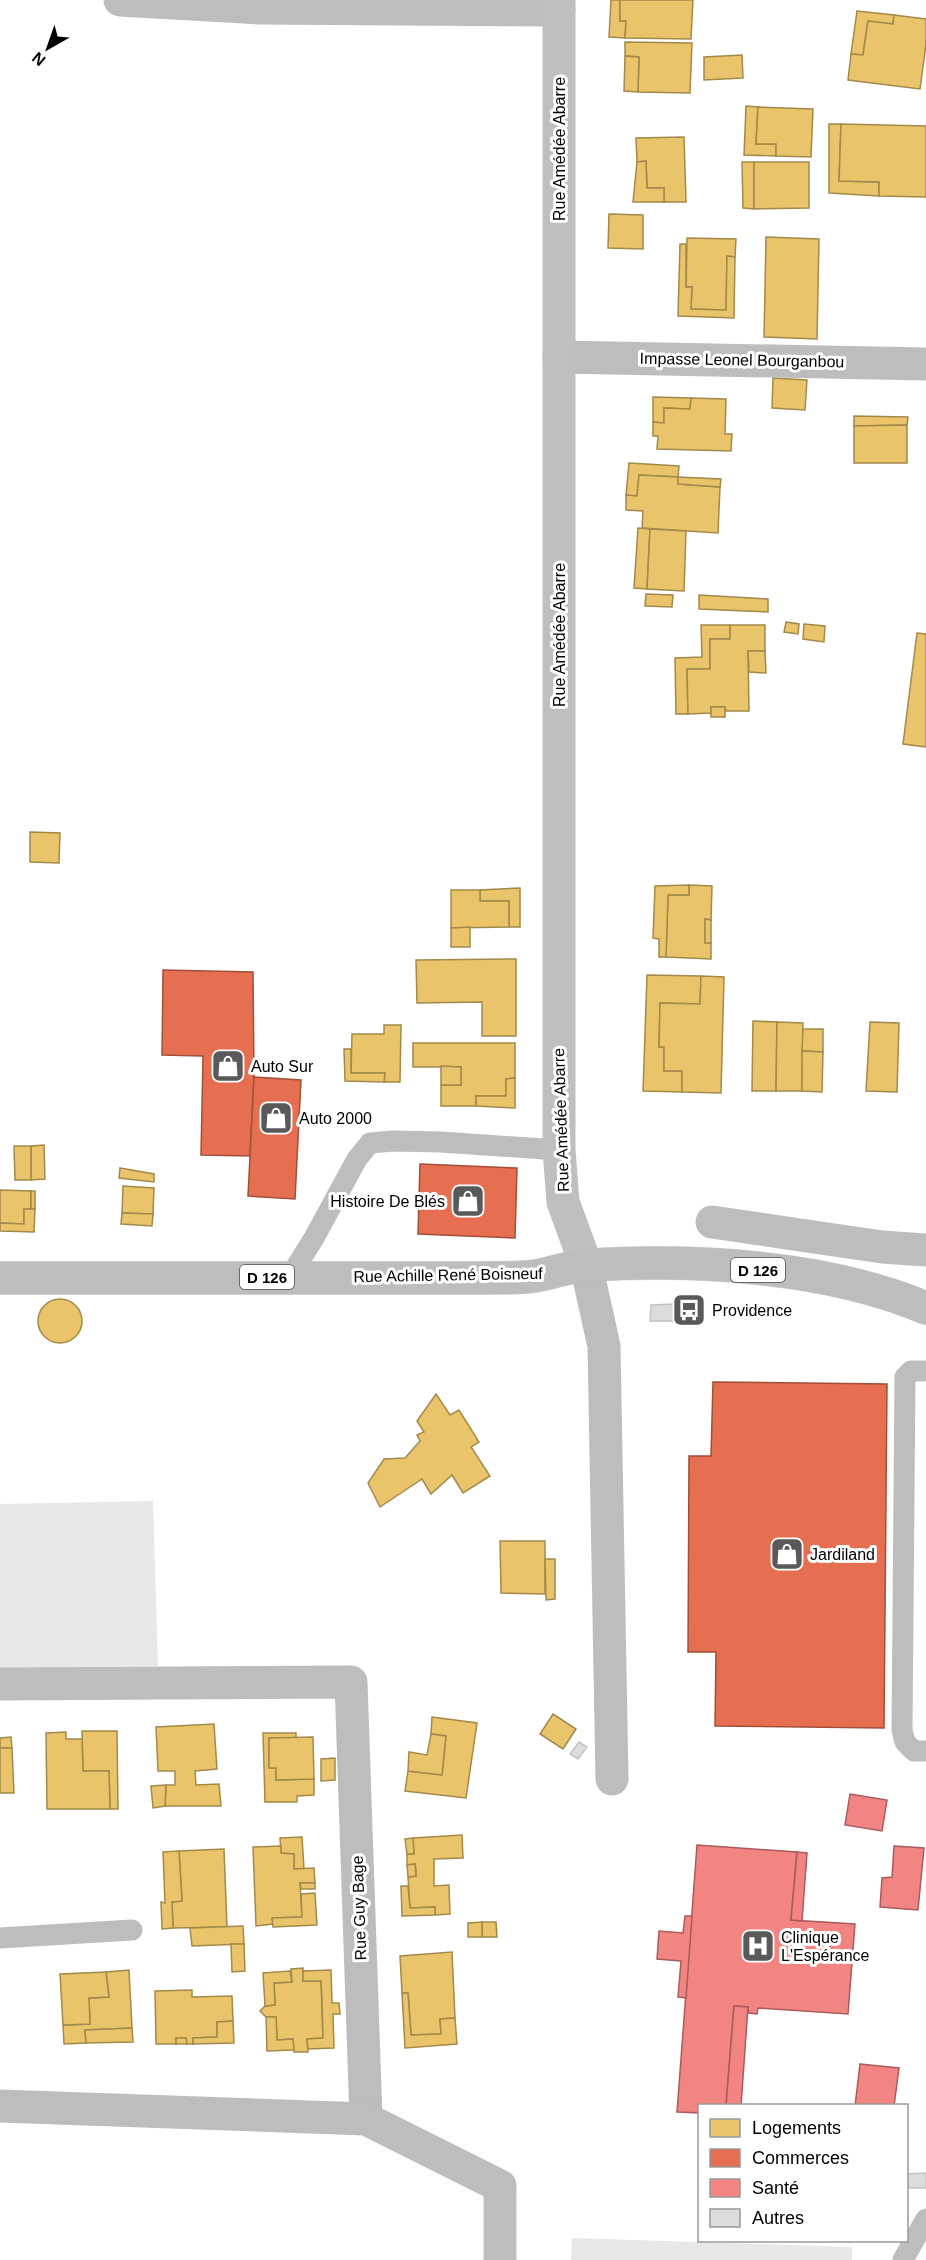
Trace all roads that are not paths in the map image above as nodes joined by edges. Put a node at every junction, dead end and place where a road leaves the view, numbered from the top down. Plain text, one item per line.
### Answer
1 (120, 0) edge
2 (559, 5) edge
3 (559, 357) junction
4 (926, 364) edge
5 (559, 1150) junction
6 (712, 1222) dead end
7 (926, 1250) edge
8 (586, 1265) junction
9 (0, 1278) edge
10 (289, 1278) junction
11 (926, 1308) edge
12 (926, 1371) edge
13 (0, 1684) edge
14 (926, 1751) edge
15 (612, 1779) dead end
16 (132, 1930) dead end
17 (0, 1938) edge
18 (0, 2106) edge
19 (366, 2119) junction
20 (926, 2219) edge
21 (500, 2260) edge
22 (903, 2260) edge

1 - 2 street
2 - 3 street, Rue Amédée Abarre
3 - 4 street, Impasse Leonel Bourganbou
3 - 5 street, Rue Amédée Abarre
5 - 8 street, Rue Amédée Abarre
5 - 10 lane
6 - 7 street
8 - 10 street, Rue Achille René Boisneuf / D 126
8 - 11 street, Rue Achille René Boisneuf / D 126
8 - 15 street
9 - 10 street, Rue Achille René Boisneuf / D 126
12 - 14 lane
13 - 19 street, Rue Guy Bage
16 - 17 lane
18 - 19 street
19 - 21 street
20 - 22 lane

